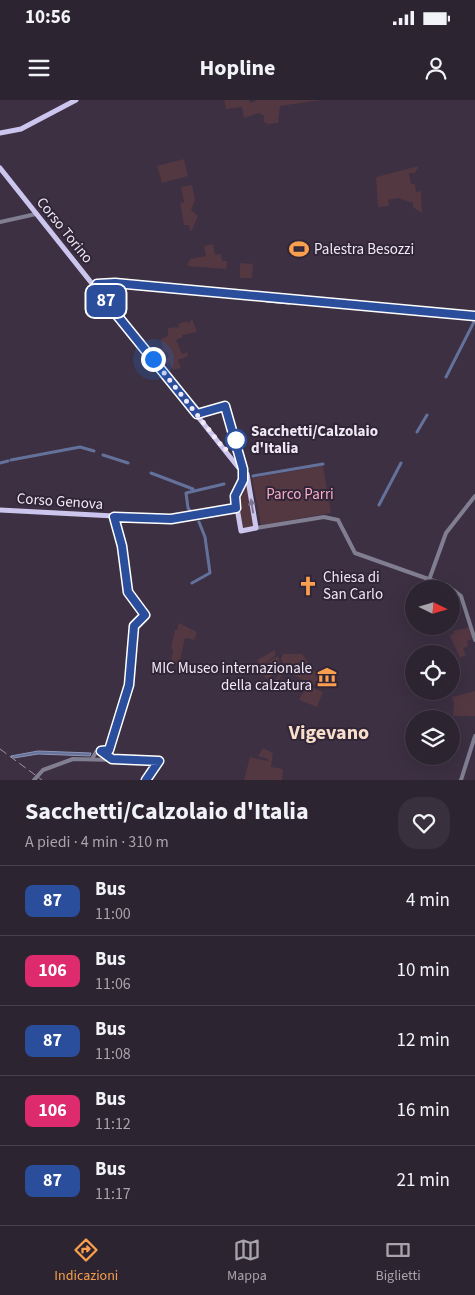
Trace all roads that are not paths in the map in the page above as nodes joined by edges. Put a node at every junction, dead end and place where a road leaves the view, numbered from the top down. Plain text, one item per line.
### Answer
1 (76, 100) edge
2 (0, 134) edge
3 (0, 168) edge
4 (36, 214) junction
5 (0, 222) edge
6 (95, 288) junction
7 (475, 318) edge
8 (243, 469) junction
9 (241, 483) junction
10 (249, 484) junction
11 (475, 496) edge
12 (236, 508) junction
13 (0, 510) edge
14 (256, 528) junction
15 (429, 580) joint
16 (460, 595) edge
17 (475, 640) edge
18 (475, 736) edge
19 (99, 751) junction
20 (105, 758) junction
21 (92, 759) junction
22 (98, 759) junction
23 (147, 760) junction
24 (159, 761) dead end
25 (34, 780) edge
26 (146, 780) edge
27 (462, 780) edge

1 - 2 main road
3 - 4 main road, Corso Torino
4 - 5 street
4 - 6 main road, Corso Torino
6 - 7 main road
6 - 8 main road, Corso Torino
8 - 9 main road
8 - 10 main road
9 - 10 main road
9 - 12 main road
14 -> 10 main road
11 - 15 street
12 - 13 main road, Corso Genova
12 - 14 main road
14 - 15 street
16 - 17 street
18 - 27 street
19 - 20 street
19 - 21 street
19 - 22 street
20 - 22 street
20 - 23 street
21 - 22 street
21 - 25 street
23 - 24 street
23 - 26 street

